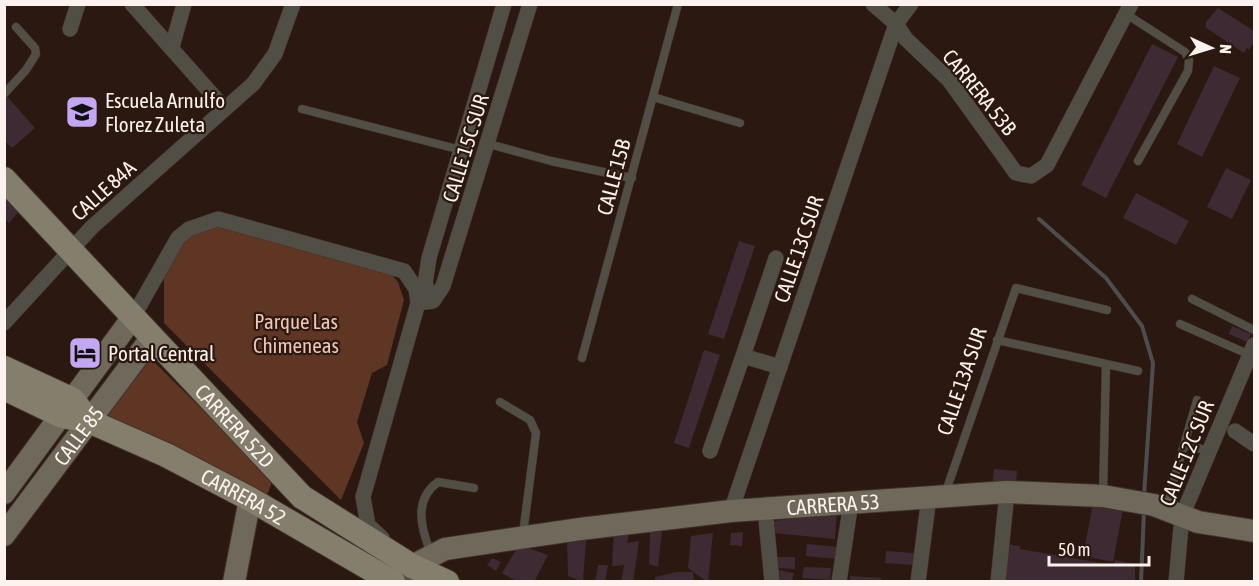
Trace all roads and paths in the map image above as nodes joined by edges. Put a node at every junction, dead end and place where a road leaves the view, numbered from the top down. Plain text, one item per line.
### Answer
1 (78, 4) edge
2 (132, 4) edge
3 (184, 4) edge
4 (293, 4) edge
5 (504, 4) edge
6 (530, 4) edge
7 (678, 4) edge
8 (873, 4) edge
9 (911, 4) edge
10 (1128, 9) edge
11 (896, 24) junction
12 (16, 27) dead end
13 (70, 29) dead end
14 (172, 47) junction
15 (4, 93) edge
16 (653, 97) junction
17 (225, 109) junction
18 (302, 109) dead end
19 (740, 123) dead end
20 (489, 144) junction
21 (461, 150) junction
22 (1138, 161) dead end
23 (632, 178) junction
24 (5, 180) edge
25 (71, 247) junction
26 (429, 258) junction
27 (776, 258) dead end
28 (404, 271) junction
29 (1192, 299) dead end
30 (426, 302) junction
31 (1107, 310) dead end
32 (133, 317) junction
33 (4, 323) edge
34 (1180, 324) dead end
35 (1254, 330) edge
36 (152, 337) junction
37 (997, 340) junction
38 (1252, 350) edge
39 (743, 356) junction
40 (582, 358) dead end
41 (1106, 365) junction
42 (780, 367) junction
43 (4, 368) edge
44 (1138, 371) dead end
45 (4, 388) edge
46 (1197, 400) dead end
47 (500, 402) dead end
48 (67, 408) junction
49 (89, 421) junction
50 (1235, 431) dead end
51 (1254, 444) edge
52 (1184, 445) junction
53 (710, 451) dead end
54 (1210, 451) junction
55 (474, 488) dead end
56 (1007, 492) junction
57 (4, 494) edge
58 (937, 496) junction
59 (1103, 496) junction
60 (250, 499) junction
61 (851, 502) junction
62 (765, 508) junction
63 (1161, 509) junction
64 (730, 511) junction
65 (1254, 531) edge
66 (4, 535) edge
67 (523, 537) junction
68 (417, 567) edge
69 (234, 582) edge
70 (393, 582) edge
71 (447, 582) edge
72 (772, 582) edge
73 (839, 582) edge
74 (918, 582) edge
75 (998, 582) edge
76 (1176, 582) edge

1 - 13 street
2 - 14 street
3 - 14 street
4 - 17 street, CALLE 84A
5 - 21 street, CALLE 15C SUR
6 - 20 street, CALLE 15C SUR
7 - 16 lane, CALLE 15B
8 - 11 street, CARRERA 53B
9 - 11 street, CALLE 13C SUR
10 - 11 street, CARRERA 53B
10 - 22 lane
11 - 42 street, CALLE 13C SUR
12 - 15 lane
14 - 17 street
16 - 19 lane
16 - 23 lane, CALLE 15B
17 - 25 street, CALLE 84A
18 - 21 lane
20 - 23 lane
20 - 30 street, CALLE 15C SUR
21 - 26 street, CALLE 15C SUR
23 - 40 lane, CALLE 15B
24 - 25 main road, CARRERA 52D
25 - 32 main road, CARRERA 52D
25 - 33 street, CALLE 84A
26 - 28 street
26 - 30 street, CALLE 15C SUR
27 - 39 street
28 - 30 street
28 - 32 street
29 - 35 lane
30 - 68 street, CALLE 15C SUR
31 - 37 lane, CALLE 13A SUR
32 - 36 main road, CARRERA 52D
32 - 48 street, CALLE 85
34 - 38 lane
36 - 49 street, CALLE 85
36 - 68 main road, CARRERA 52D
37 - 41 lane
37 - 58 lane, CALLE 13A SUR
38 - 54 street, CALLE 12C SUR
39 - 42 street
39 - 53 street
41 - 44 lane
41 - 59 lane
42 - 64 street, CALLE 13C SUR
43 - 48 main road, CARRERA 52
45 - 48 main road, CARRERA 52
46 - 52 lane
47 - 67 lane
48 - 49 main road, CARRERA 52
48 - 57 street, CALLE 85
49 - 60 main road, CARRERA 52
49 - 66 street, CALLE 85
50 - 51 street
52 - 54 lane
52 - 63 lane
54 - 63 street, CALLE 12C SUR
55 - 68 lane
56 - 58 street, CARRERA 53
56 - 59 street, CARRERA 53
56 - 75 street
58 - 61 street, CARRERA 53
58 - 74 street, CALLE 13A SUR
59 - 63 street, CARRERA 53
60 - 69 street
60 - 70 main road, CARRERA 52
61 - 62 street, CARRERA 53
61 - 73 street
62 - 64 street, CARRERA 53
62 - 72 street
63 - 65 street, CARRERA 53
63 - 76 street, CALLE 12C SUR
64 - 67 street, CARRERA 53
67 - 68 street, CARRERA 53
68 - 71 main road

